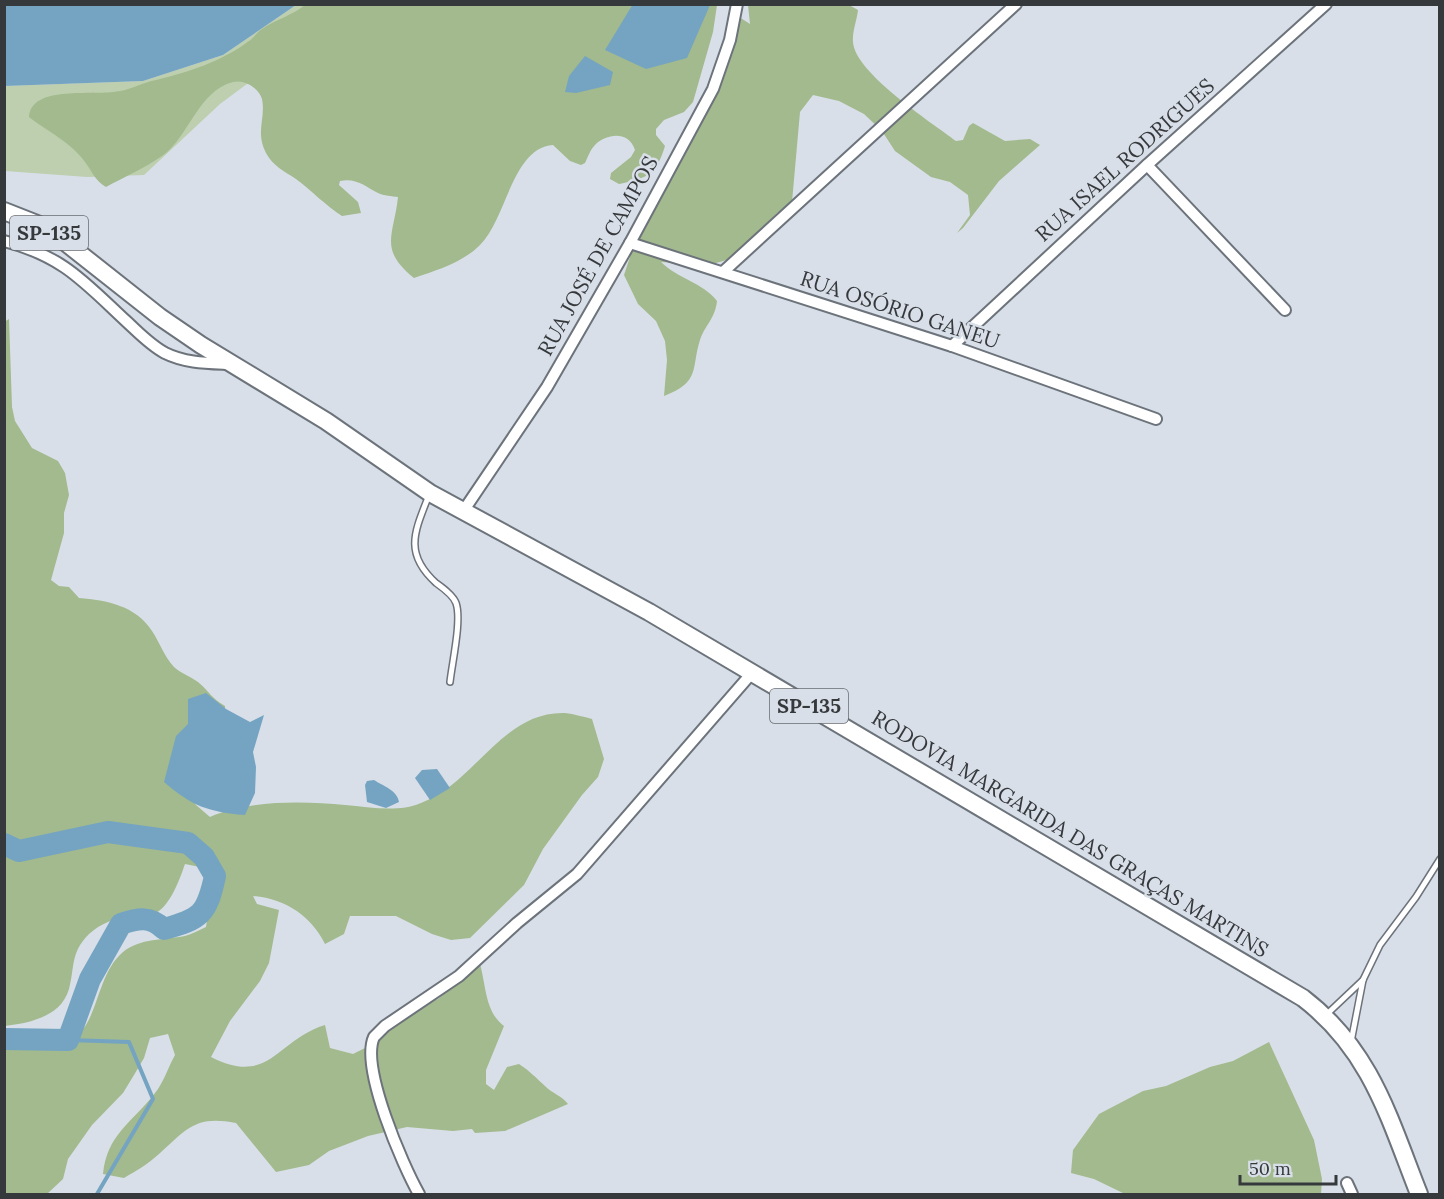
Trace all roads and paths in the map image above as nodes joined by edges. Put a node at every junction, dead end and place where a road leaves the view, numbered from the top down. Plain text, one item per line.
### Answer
1 (737, 4) edge
2 (1016, 4) edge
3 (1326, 4) edge
4 (1147, 165) junction
5 (4, 212) edge
6 (4, 241) edge
7 (630, 243) junction
8 (723, 272) junction
9 (1285, 310) dead end
10 (952, 346) junction
11 (232, 364) junction
12 (1156, 420) dead end
13 (430, 493) junction
14 (462, 513) junction
15 (751, 674) junction
16 (450, 682) dead end
17 (1440, 859) edge
18 (1363, 980) junction
19 (1324, 1016) junction
20 (1350, 1043) junction
21 (1347, 1183) dead end
22 (419, 1194) edge
23 (1352, 1194) edge
24 (1419, 1194) edge

1 - 7 street, RUA JOSÉ DE CAMPOS
2 - 8 street
3 - 4 street, RUA ISAEL RODRIGUES
4 - 9 street
4 - 10 street, RUA ISAEL RODRIGUES
5 - 11 main road, RODOVIA MARGARIDA DAS GRAÇAS MARTINS / SP-135
6 - 11 street
7 - 8 street, RUA OSÓRIO GANEU
7 - 14 street, RUA JOSÉ DE CAMPOS
8 - 10 street, RUA OSÓRIO GANEU
10 - 12 street, RUA OSÓRIO GANEU
11 - 13 main road, RODOVIA MARGARIDA DAS GRAÇAS MARTINS / SP-135
13 - 14 main road, RODOVIA MARGARIDA DAS GRAÇAS MARTINS / SP-135
13 - 16 lane
14 - 15 main road, RODOVIA MARGARIDA DAS GRAÇAS MARTINS / SP-135
15 - 19 main road, RODOVIA MARGARIDA DAS GRAÇAS MARTINS / SP-135
15 - 22 street
17 - 18 lane
18 - 19 lane
18 - 20 lane
19 - 20 main road, RODOVIA MARGARIDA DAS GRAÇAS MARTINS / SP-135
20 - 24 main road, RODOVIA MARGARIDA DAS GRAÇAS MARTINS / SP-135
21 - 23 street

